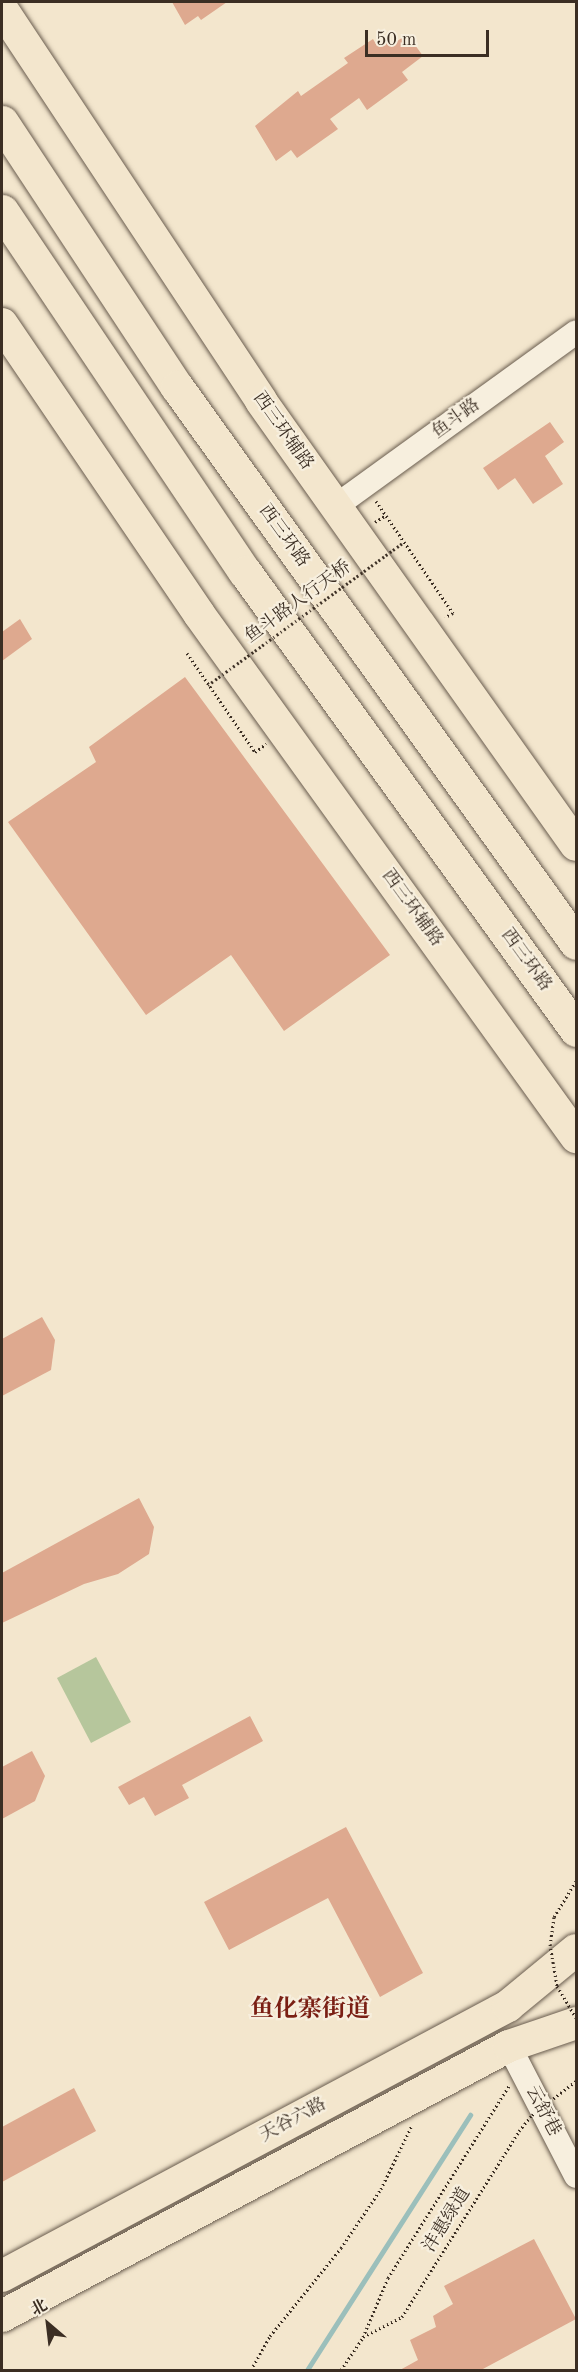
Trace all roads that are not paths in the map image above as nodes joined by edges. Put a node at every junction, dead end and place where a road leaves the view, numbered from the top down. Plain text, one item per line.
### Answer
1 (2, 9) edge
2 (2, 122) edge
3 (2, 211) edge
4 (2, 324) edge
5 (576, 332) edge
6 (336, 506) junction
7 (576, 844) edge
8 (576, 943) edge
9 (576, 1030) edge
10 (576, 1137) edge
11 (576, 1950) edge
12 (576, 2023) edge
13 (514, 2057) junction
14 (576, 2176) edge
15 (2, 2276) edge
16 (2, 2316) edge

1 - 6 main road, 西三环辅路
2 - 8 highway, 西三环路
3 - 9 highway, 西三环路
4 - 10 main road, 西三环辅路
5 - 6 street, 鱼斗路
6 - 7 main road, 西三环辅路
11 - 15 main road, 天谷六路
12 - 13 main road, 天谷六路
13 - 14 street, 云舒巷
13 - 16 main road, 天谷六路

